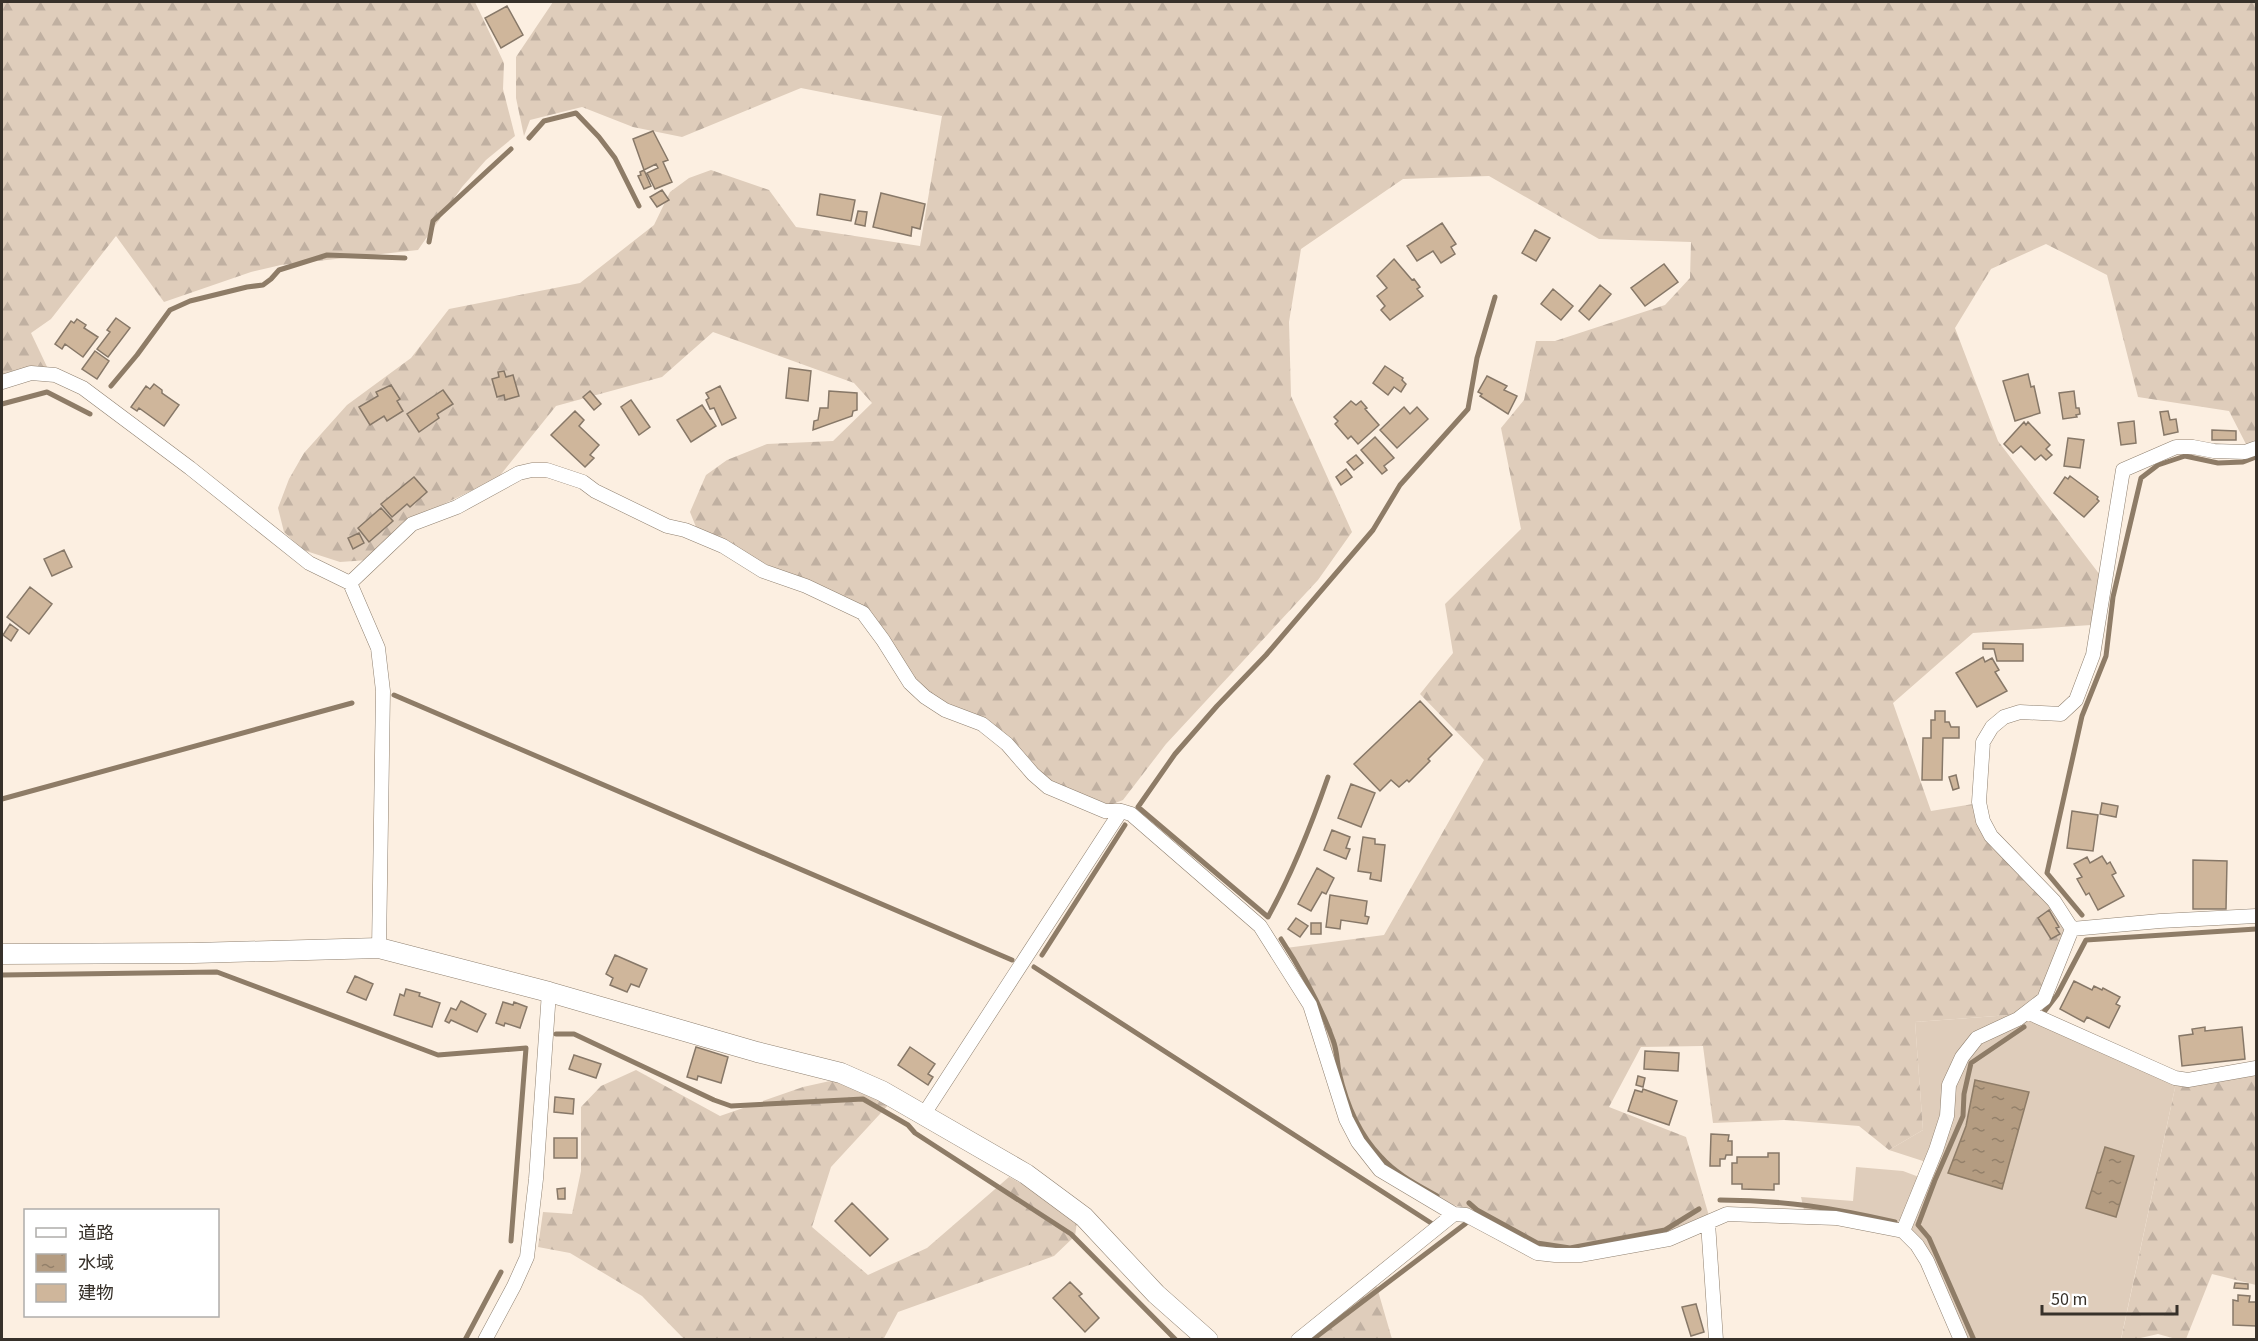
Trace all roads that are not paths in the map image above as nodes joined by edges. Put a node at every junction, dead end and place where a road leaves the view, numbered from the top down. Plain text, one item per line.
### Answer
1 (2, 382) edge
2 (2256, 448) edge
3 (350, 583) junction
4 (1120, 811) junction
5 (2256, 916) edge
6 (2072, 929) junction
7 (379, 948) junction
8 (2, 954) edge
9 (549, 992) junction
10 (2027, 1012) junction
11 (2256, 1068) edge
12 (924, 1114) junction
13 (1465, 1217) junction
14 (1708, 1223) junction
15 (1903, 1231) junction
16 (485, 1340) edge
17 (1208, 1340) edge
18 (1298, 1340) edge
19 (1716, 1340) edge
20 (1962, 1340) edge

1 - 3 street
2 - 6 street
3 - 4 street
3 - 7 street
4 - 12 street
4 - 13 street
5 - 6 street
6 - 10 street
7 - 8 street
7 - 9 street
9 - 12 street
9 - 16 street
10 - 11 street
10 - 15 street
12 - 17 street
13 - 14 street
13 - 18 street
14 - 15 street
14 - 19 street
15 - 20 street

